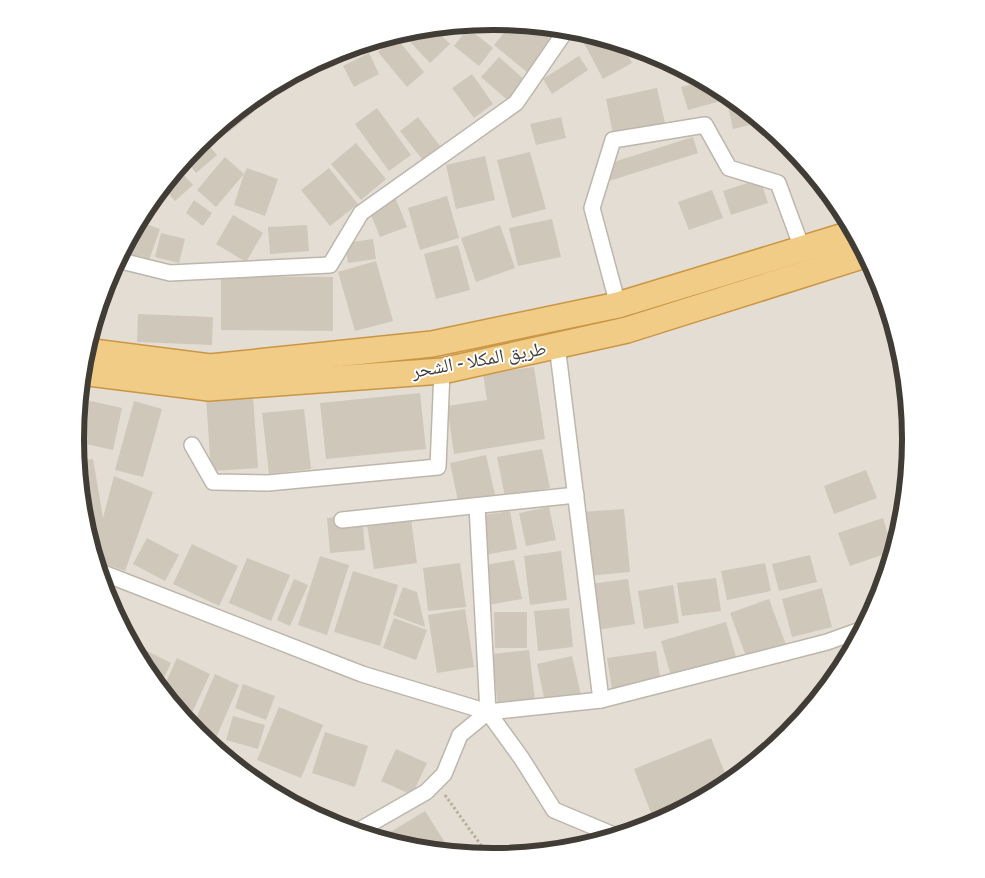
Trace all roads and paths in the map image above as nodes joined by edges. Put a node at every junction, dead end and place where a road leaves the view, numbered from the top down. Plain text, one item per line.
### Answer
1 (562, 36) edge
2 (847, 235) edge
3 (802, 248) junction
4 (859, 257) edge
5 (124, 262) edge
6 (618, 305) junction
7 (627, 330) junction
8 (557, 346) junction
9 (93, 351) edge
10 (442, 370) junction
11 (89, 373) edge
12 (192, 445) dead end
13 (576, 495) junction
14 (477, 506) junction
15 (342, 520) dead end
16 (107, 574) edge
17 (853, 632) edge
18 (602, 700) junction
19 (488, 712) junction
20 (436, 782) junction
21 (365, 827) edge
22 (606, 832) edge
23 (483, 848) edge

1 - 5 street
2 - 3 highway, طريق المكلا - الشحر
3 - 6 highway, طريق المكلا - الشحر
3 - 6 street
4 - 7 highway, طريق المكلا - الشحر
6 - 7 highway
6 - 9 highway, طريق المكلا - الشحر
7 - 8 highway, طريق المكلا - الشحر
8 - 10 highway, طريق المكلا - الشحر
8 - 13 street
10 - 11 highway, طريق المكلا - الشحر
10 - 12 street
13 - 14 street
13 - 18 street
14 - 15 street
14 - 19 street
16 - 19 street
17 - 18 street
18 - 19 street
19 - 20 street
19 - 22 street
20 - 21 street
20 - 23 path

